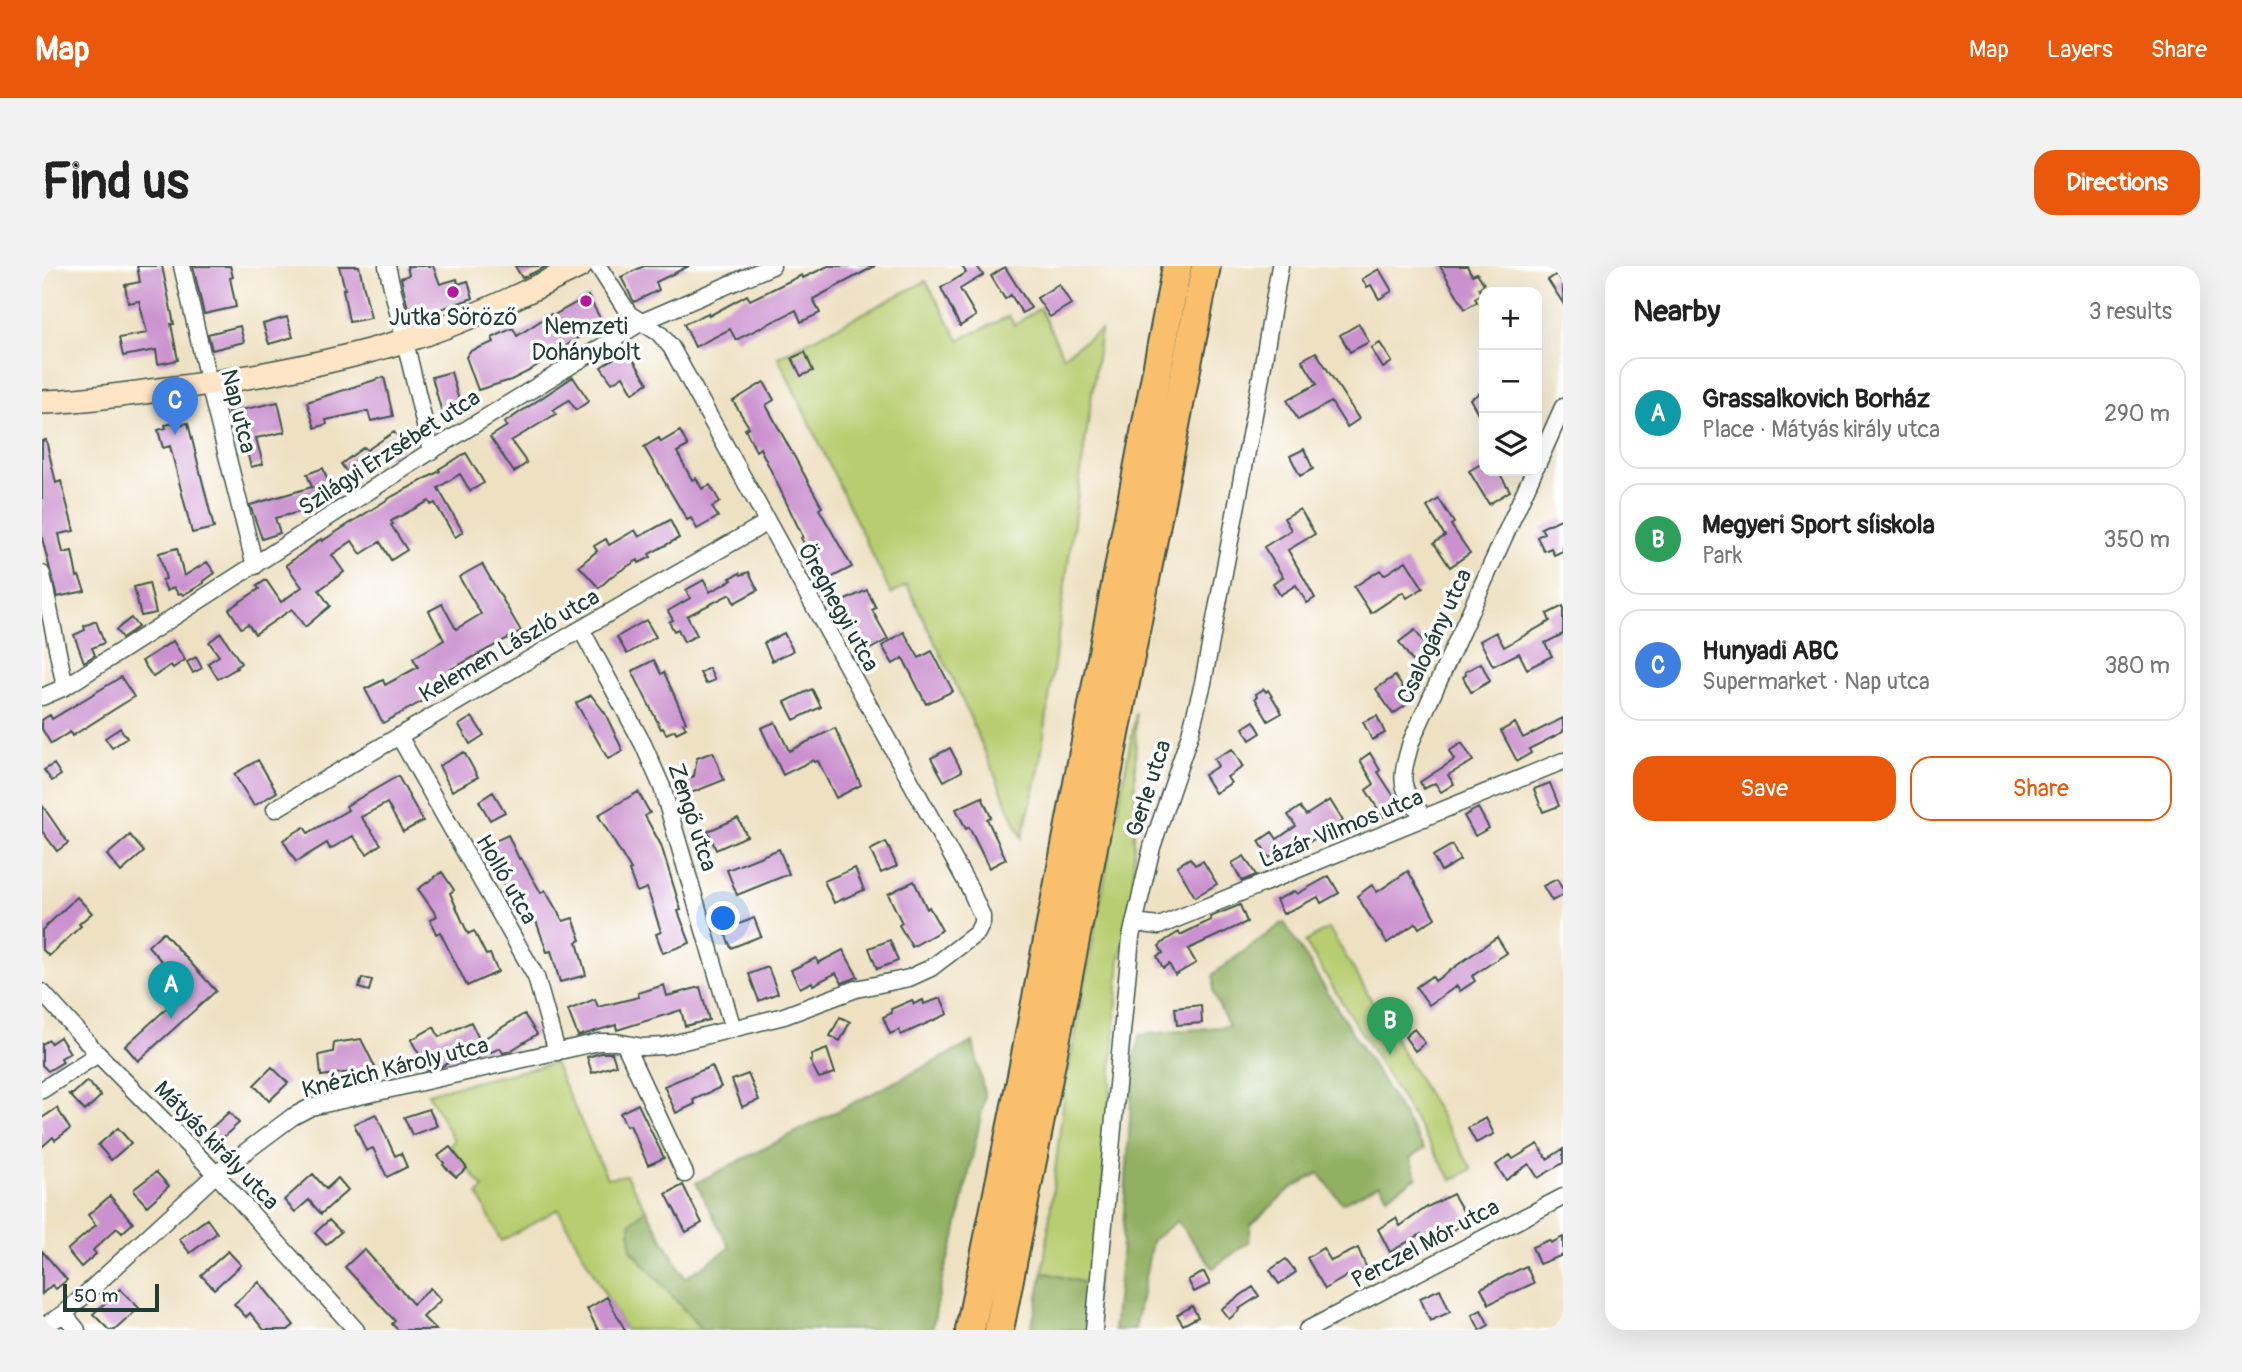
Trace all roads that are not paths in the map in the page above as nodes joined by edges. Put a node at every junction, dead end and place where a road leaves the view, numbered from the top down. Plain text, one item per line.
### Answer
1 (182, 266) edge
2 (387, 266) edge
3 (580, 266) edge
4 (597, 266) edge
5 (772, 266) edge
6 (1177, 266) edge
7 (1206, 266) edge
8 (1280, 266) edge
9 (642, 322) junction
10 (403, 341) junction
11 (209, 384) junction
12 (42, 402) edge
13 (1563, 407) edge
14 (431, 451) junction
15 (1542, 454) edge
16 (1532, 476) edge
17 (766, 523) junction
18 (254, 566) junction
19 (42, 574) edge
20 (581, 629) junction
21 (65, 687) junction
22 (42, 697) edge
23 (399, 736) junction
24 (1563, 761) edge
25 (275, 809) dead end
26 (1425, 818) junction
27 (982, 923) joint
28 (1134, 923) junction
29 (42, 992) edge
30 (733, 1029) junction
31 (625, 1045) junction
32 (557, 1052) junction
33 (98, 1054) junction
34 (42, 1090) edge
35 (216, 1174) junction
36 (685, 1174) dead end
37 (1563, 1197) edge
38 (64, 1314) junction
39 (42, 1327) edge
40 (77, 1330) edge
41 (356, 1330) edge
42 (971, 1330) edge
43 (999, 1330) edge
44 (1094, 1330) edge
45 (1307, 1330) edge

1 - 11 street, Nap utca
2 - 10 street
3 - 10 street
4 - 9 street, Öreghegyi utca
5 - 9 street, Szilágyi Erzsébet utca
6 - 42 highway
7 - 43 highway
8 - 28 street, Gerle utca
9 - 14 street, Szilágyi Erzsébet utca
9 - 17 street, Öreghegyi utca
10 - 11 street
10 - 14 street
11 - 12 street
11 - 18 street, Nap utca
13 - 15 street
14 - 18 street, Szilágyi Erzsébet utca
16 - 26 street, Csalogány utca
17 - 20 street, Kelemen László utca
17 - 27 street, Öreghegyi utca
18 - 21 street, Szilágyi Erzsébet utca
19 - 21 street
20 - 23 street, Kelemen László utca
20 - 30 street, Zengő utca
21 - 22 street, Szilágyi Erzsébet utca
23 - 25 street, Kelemen László utca
23 - 32 street, Holló utca
24 - 26 street, Lázár Vilmos utca
26 - 28 street, Lázár Vilmos utca
27 - 30 street, Knézich Károly utca
28 - 44 street, Gerle utca
29 - 33 street, Mátyás király utca
30 - 31 street, Knézich Károly utca
31 - 32 street, Knézich Károly utca
31 - 36 street
32 - 35 street, Knézich Károly utca
33 - 34 street
33 - 35 street, Mátyás király utca
35 - 38 street, Knézich Károly utca
35 - 41 street, Mátyás király utca
37 - 45 street, Perczel Mór utca
38 - 39 street, Knézich Károly utca
38 - 40 street

